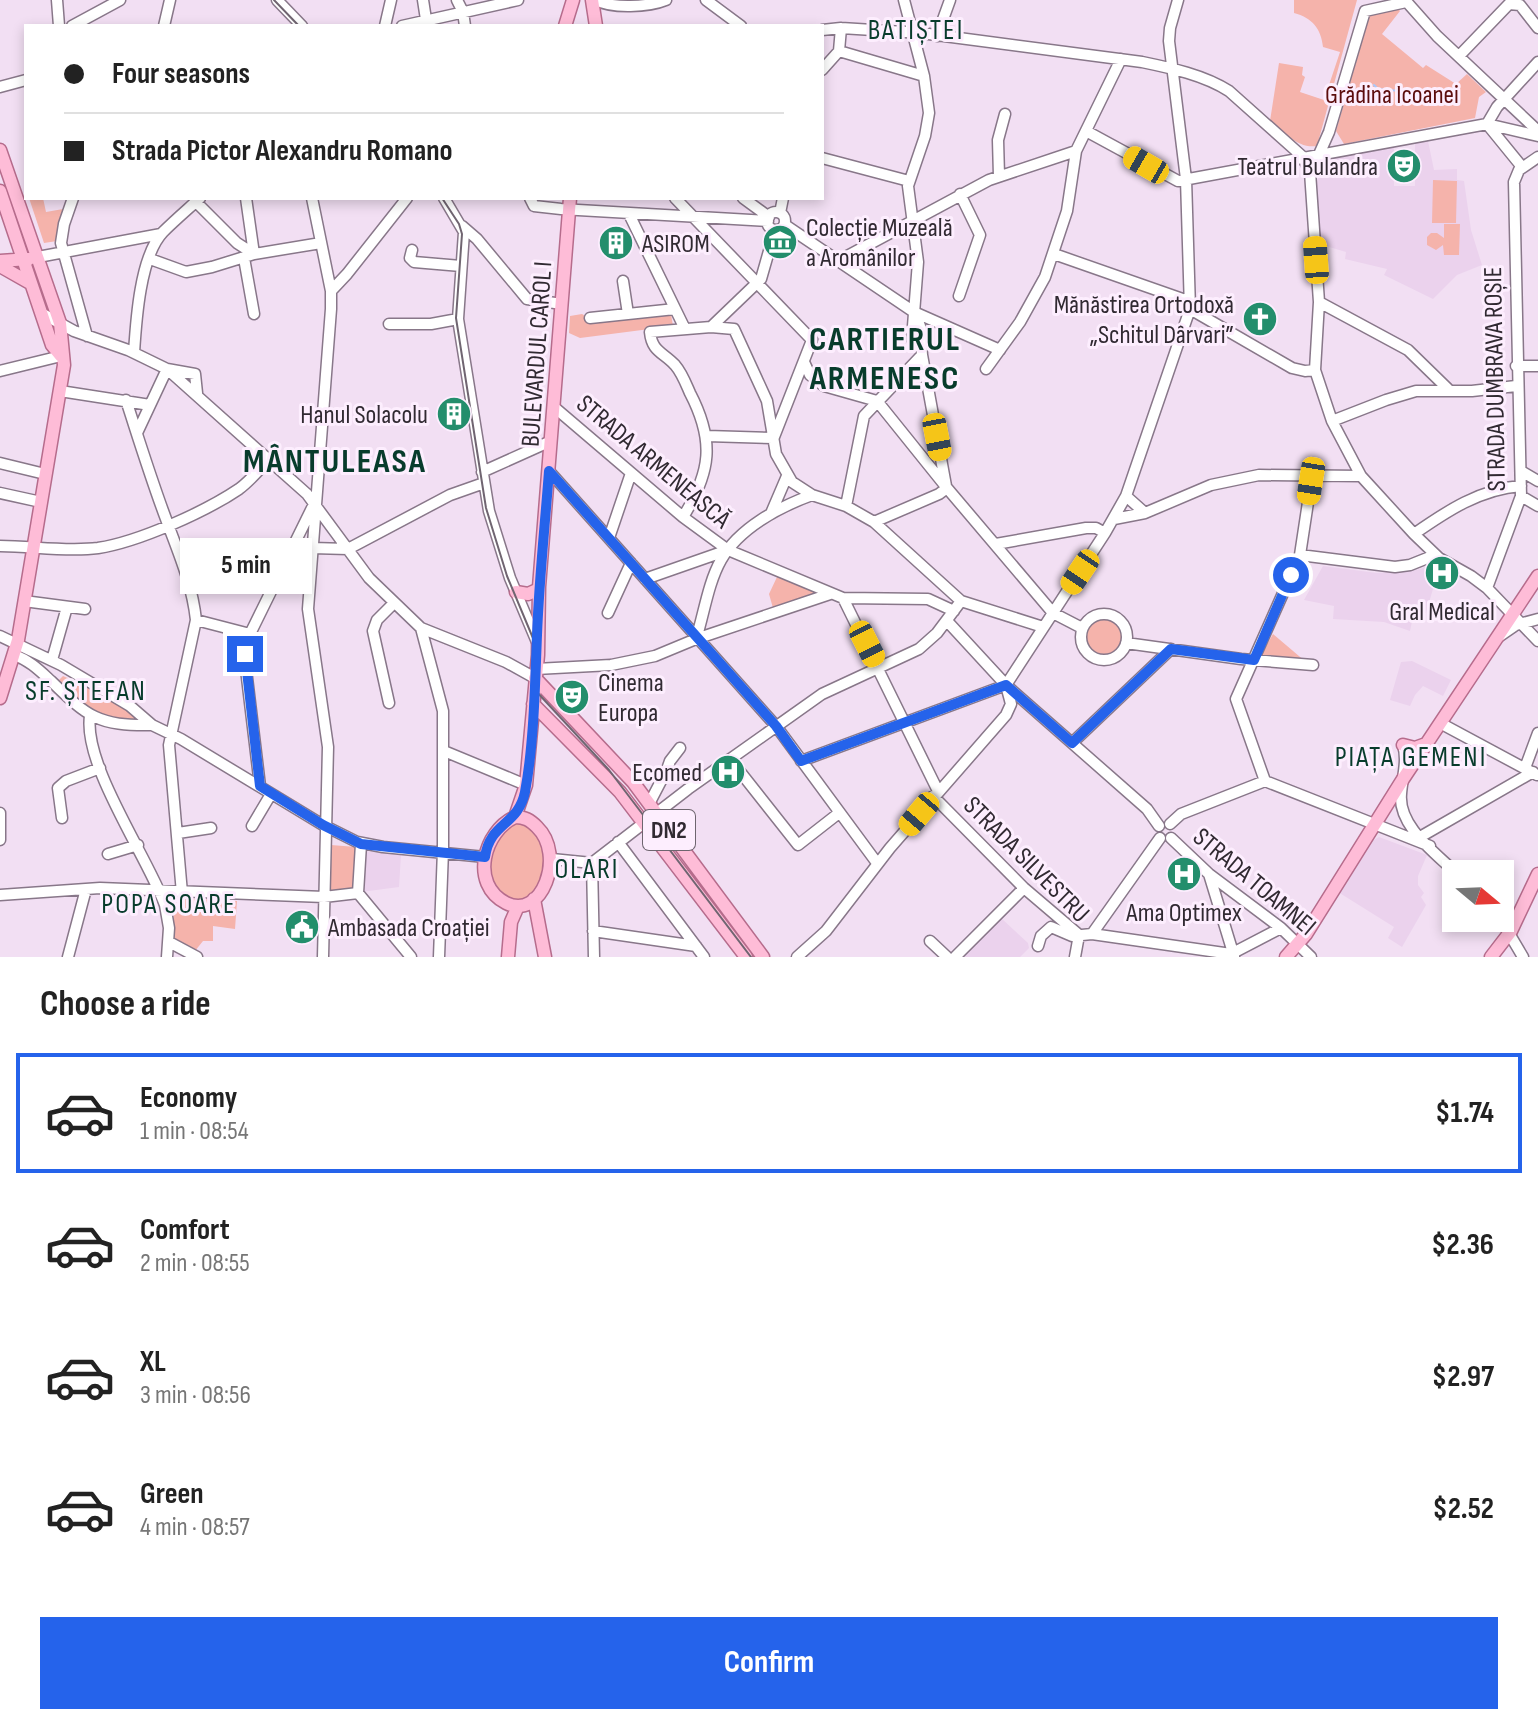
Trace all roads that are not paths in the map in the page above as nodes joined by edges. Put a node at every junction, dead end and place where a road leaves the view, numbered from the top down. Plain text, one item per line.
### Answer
1 (57, 0) edge
2 (120, 0) edge
3 (170, 0) edge
4 (277, 0) edge
5 (391, 0) edge
6 (423, 0) edge
7 (457, 0) edge
8 (518, 0) edge
9 (573, 0) edge
10 (594, 0) edge
11 (666, 0) edge
12 (706, 0) edge
13 (904, 0) edge
14 (950, 0) edge
15 (1178, 0) edge
16 (1406, 1) edge
17 (631, 2) edge
18 (463, 12) junction
19 (427, 23) edge
20 (59, 24) edge
21 (76, 24) edge
22 (164, 24) edge
23 (300, 24) edge
24 (385, 24) edge
25 (465, 24) edge
26 (566, 24) edge
27 (596, 24) edge
28 (738, 24) edge
29 (841, 28) junction
30 (1538, 28) edge
31 (824, 30) edge
32 (913, 33) junction
33 (937, 36) junction
34 (839, 51) junction
35 (1459, 56) junction
36 (1121, 59) junction
37 (1536, 67) edge
38 (824, 68) edge
39 (1172, 69) junction
40 (924, 76) junction
41 (24, 81) edge
42 (0, 87) edge
43 (1504, 99) junction
44 (1005, 114) dead end
45 (1487, 124) junction
46 (1086, 131) junction
47 (1329, 132) junction
48 (1538, 134) edge
49 (0, 150) edge
50 (1076, 151) junction
51 (1345, 151) junction
52 (1319, 154) junction
53 (1303, 157) junction
54 (1538, 157) edge
55 (824, 159) edge
56 (1522, 167) junction
57 (1310, 172) junction
58 (999, 176) junction
59 (1186, 179) junction
60 (909, 181) junction
61 (0, 191) edge
62 (960, 194) junction
63 (72, 200) edge
64 (198, 200) edge
65 (246, 200) edge
66 (312, 200) edge
67 (405, 200) edge
68 (445, 200) edge
69 (531, 200) edge
70 (677, 200) edge
71 (746, 200) edge
72 (782, 200) edge
73 (570, 204) edge
74 (629, 214) junction
75 (694, 217) junction
76 (913, 219) junction
77 (775, 221) junction
78 (462, 226) junction
79 (14, 234) junction
80 (161, 234) junction
81 (464, 239) junction
82 (477, 239) junction
83 (321, 243) junction
84 (412, 250) dead end
85 (63, 252) junction
86 (1054, 254) junction
87 (249, 256) junction
88 (38, 257) junction
89 (150, 259) junction
90 (23, 260) junction
91 (0, 261) edge
92 (838, 261) junction
93 (461, 266) junction
94 (623, 281) dead end
95 (30, 283) junction
96 (758, 283) junction
97 (331, 291) junction
98 (959, 296) dead end
99 (1319, 302) junction
100 (558, 304) junction
101 (1190, 306) junction
102 (675, 309) junction
103 (914, 312) junction
104 (41, 313) junction
105 (254, 314) dead end
106 (628, 314) junction
107 (590, 318) dead end
108 (458, 319) junction
109 (60, 323) junction
110 (389, 324) dead end
111 (711, 327) junction
112 (685, 329) junction
113 (87, 336) junction
114 (919, 345) junction
115 (1000, 350) junction
116 (134, 353) junction
117 (61, 356) junction
118 (804, 362) junction
119 (1516, 366) junction
120 (1538, 366) edge
121 (167, 369) junction
122 (986, 369) dead end
123 (1315, 370) junction
124 (0, 371) edge
125 (1516, 386) junction
126 (1448, 389) junction
127 (60, 391) junction
128 (197, 393) junction
129 (126, 400) junction
130 (767, 401) junction
131 (877, 401) junction
132 (787, 404) junction
133 (150, 405) junction
134 (554, 407) junction
135 (1332, 421) junction
136 (137, 433) junction
137 (707, 436) junction
138 (773, 438) junction
139 (551, 441) junction
140 (269, 459) junction
141 (0, 463) edge
142 (549, 471) junction
143 (1521, 471) junction
144 (631, 473) junction
145 (45, 474) junction
146 (787, 476) junction
147 (1312, 476) junction
148 (1361, 476) junction
149 (483, 477) junction
150 (1538, 481) edge
151 (947, 488) junction
152 (1521, 491) junction
153 (0, 493) edge
154 (812, 495) junction
155 (1126, 496) junction
156 (41, 502) junction
157 (315, 503) junction
158 (846, 506) junction
159 (1538, 506) edge
160 (772, 511) junction
161 (1145, 513) junction
162 (683, 517) junction
163 (1114, 519) junction
164 (874, 522) junction
165 (168, 526) junction
166 (1105, 533) junction
167 (1414, 534) junction
168 (609, 538) junction
169 (296, 543) junction
170 (996, 544) junction
171 (0, 546) edge
172 (33, 546) junction
173 (312, 548) junction
174 (348, 549) junction
175 (728, 550) junction
176 (1300, 555) junction
177 (1435, 555) junction
178 (631, 563) junction
179 (1538, 576) edge
180 (645, 579) junction
181 (942, 584) junction
182 (1487, 588) junction
183 (539, 589) junction
184 (516, 592) junction
185 (830, 594) junction
186 (843, 598) junction
187 (928, 599) junction
188 (24, 601) junction
189 (961, 601) junction
190 (393, 604) junction
191 (67, 607) junction
192 (85, 609) dead end
193 (608, 613) dead end
194 (1053, 613) junction
195 (951, 616) junction
196 (1517, 619) junction
197 (1538, 619) edge
198 (196, 620) junction
199 (1043, 627) junction
200 (421, 628) junction
201 (1082, 628) junction
202 (250, 634) junction
203 (0, 636) edge
204 (1537, 637) edge
205 (696, 639) junction
206 (537, 642) junction
207 (1126, 643) junction
208 (1171, 649) junction
209 (15, 650) junction
210 (52, 660) junction
211 (1254, 660) junction
212 (1313, 665) dead end
213 (878, 668) junction
214 (72, 671) junction
215 (535, 674) junction
216 (1006, 685) junction
217 (58, 688) junction
218 (0, 698) edge
219 (389, 703) dead end
220 (533, 704) junction
221 (135, 710) junction
222 (90, 716) junction
223 (905, 722) junction
224 (1440, 723) junction
225 (152, 725) junction
226 (130, 726) junction
227 (776, 726) junction
228 (557, 728) junction
229 (531, 730) junction
230 (171, 733) junction
231 (1538, 733) edge
232 (1072, 743) junction
233 (1426, 744) junction
234 (1403, 745) joint
235 (680, 748) dead end
236 (444, 751) junction
237 (730, 759) junction
238 (801, 761) junction
239 (100, 768) junction
240 (1532, 772) edge
241 (1403, 779) junction
242 (1265, 781) junction
243 (526, 785) junction
244 (260, 786) junction
245 (936, 793) junction
246 (271, 794) junction
247 (652, 808) junction
248 (0, 813) edge
249 (839, 813) junction
250 (520, 817) junction
251 (62, 818) dead end
252 (643, 822) junction
253 (1164, 825) junction
254 (1373, 825) junction
255 (252, 826) dead end
256 (211, 828) dead end
257 (328, 828) junction
258 (178, 833) junction
259 (1420, 837) junction
260 (1166, 838) junction
261 (0, 840) edge
262 (618, 842) junction
263 (361, 844) junction
264 (138, 845) junction
265 (1430, 846) junction
266 (443, 853) junction
267 (108, 854) dead end
268 (485, 857) junction
269 (552, 859) junction
270 (1444, 860) edge
271 (592, 863) junction
272 (877, 863) junction
273 (1209, 874) junction
274 (1538, 874) edge
275 (1024, 888) junction
276 (86, 889) junction
277 (160, 892) junction
278 (182, 893) junction
279 (358, 893) junction
280 (0, 895) edge
281 (324, 897) junction
282 (534, 899) junction
283 (1533, 901) edge
284 (515, 905) junction
285 (677, 920) junction
286 (537, 923) junction
287 (1514, 927) edge
288 (1281, 928) junction
289 (593, 931) junction
290 (1510, 932) joint
291 (1092, 934) junction
292 (1079, 935) junction
293 (659, 940) junction
294 (930, 941) dead end
295 (169, 942) junction
296 (1298, 944) junction
297 (696, 946) junction
298 (1038, 946) dead end
299 (1233, 955) edge
300 (68, 957) edge
301 (167, 957) edge
302 (197, 957) edge
303 (323, 957) edge
304 (411, 957) edge
305 (439, 957) edge
306 (508, 957) edge
307 (545, 957) edge
308 (594, 957) edge
309 (704, 957) edge
310 (746, 957) edge
311 (763, 957) edge
312 (797, 957) edge
313 (947, 957) edge
314 (955, 957) edge
315 (1075, 957) edge
316 (1286, 957) edge
317 (1311, 957) edge
318 (1491, 957) edge
319 (1523, 957) edge

1 - 20 street
2 - 21 street
3 - 22 street
4 - 23 street
5 - 24 street
6 - 19 street
7 - 18 street
8 - 18 street
9 - 26 main road
10 - 17 street
10 - 27 main road
11 - 17 street
12 - 28 street
13 - 32 street
14 - 33 street
15 - 39 street
16 - 35 street
16 - 47 street
18 - 19 street
18 - 25 street
29 - 31 street
29 - 32 street
29 - 34 street
30 - 35 street
32 - 33 street
32 - 40 street
33 - 36 street
34 - 38 street
34 - 40 street
35 - 43 street
36 - 39 street
36 - 46 street
37 - 43 street
39 - 53 street
39 - 59 street
40 - 60 street
41 - 42 street
43 - 45 street
43 - 48 street
44 - 58 street
45 - 48 street
45 - 51 street
45 - 56 street
46 - 50 street
46 - 59 street
47 - 51 street
47 - 52 street
49 - 88 main road
50 - 58 street
50 - 86 street
51 - 52 street
52 - 53 street
52 - 57 street
53 - 57 street
53 - 59 street
54 - 56 street
55 - 60 street
56 - 119 street, STRADA DUMBRAVA ROȘIE
57 - 99 street
58 - 62 street
59 - 101 street
60 - 76 street
61 - 79 main road
62 - 76 street
62 - 98 street
63 - 85 street
64 - 80 street
64 - 87 street
65 - 87 street
66 - 83 street
67 - 97 street
68 - 78 street
69 - 73 street
70 - 75 street
71 - 77 street
72 - 77 street
73 - 74 street
73 - 100 main road, BULEVARDUL CAROL I
74 - 75 street
74 - 102 street
75 - 77 street
75 - 96 street
76 - 92 street
76 - 103 street
77 - 92 street
77 - 96 street
78 - 81 street
78 - 82 street
79 - 90 main road
79 - 91 main road
80 - 85 street
80 - 89 street
81 - 82 street
81 - 93 street
82 - 100 street
83 - 87 street
83 - 97 street
84 - 93 street
85 - 88 street
85 - 113 street
86 - 101 street
86 - 115 street
87 - 89 street
87 - 105 street
88 - 90 main road
88 - 109 main road
89 - 116 street
90 - 91 main road
90 - 95 main road
91 - 95 main road
92 - 103 street
93 - 108 street
94 - 106 street
95 - 104 main road
96 - 111 street
96 - 118 street
97 - 157 street
99 - 123 street
99 - 126 street
100 - 134 main road, BULEVARDUL CAROL I
101 - 123 street
101 - 155 street
102 - 106 street
102 - 112 street
103 - 114 street
103 - 115 street
104 - 109 street
104 - 117 main road
106 - 107 street
108 - 110 street
108 - 149 street
109 - 113 street
109 - 117 main road
111 - 112 street
111 - 130 street
112 - 137 street
113 - 116 street
114 - 131 street
114 - 151 street
115 - 122 street
116 - 121 street
117 - 124 street
117 - 127 main road
118 - 131 street
118 - 132 street
119 - 120 street
119 - 125 street, STRADA DUMBRAVA ROȘIE
121 - 128 street
121 - 128 street
121 - 133 street
123 - 135 street
125 - 126 street
125 - 143 street, STRADA DUMBRAVA ROȘIE
126 - 135 street
127 - 129 street
127 - 145 main road
128 - 140 street
129 - 133 street
129 - 136 street
130 - 132 street
130 - 138 street
131 - 151 street
131 - 158 street
132 - 138 street
133 - 136 street
134 - 139 main road, BULEVARDUL CAROL I
134 - 144 street, STRADA ARMENEASCĂ
135 - 148 street
136 - 165 street
137 - 138 street
137 - 162 street
138 - 146 street
139 - 142 main road, BULEVARDUL CAROL I
139 - 149 street
140 - 157 street
140 - 165 street
141 - 145 street
142 - 168 street
142 - 183 main road, BULEVARDUL CAROL I
143 - 150 street
143 - 152 street, STRADA DUMBRAVA ROȘIE
144 - 162 street, STRADA ARMENEASCĂ
144 - 168 street
145 - 156 main road
146 - 154 street
146 - 160 street
147 - 148 street
147 - 161 street
147 - 176 street
148 - 167 street
149 - 174 street
149 - 184 street
151 - 164 street
151 - 170 street
152 - 159 street
152 - 167 street
152 - 182 street, STRADA DUMBRAVA ROȘIE
153 - 156 street
154 - 158 street
154 - 160 street
155 - 161 street
155 - 163 street
156 - 172 main road
157 - 169 street
157 - 173 street
157 - 174 street
158 - 164 street
160 - 175 street
161 - 163 street
162 - 175 street, STRADA ARMENEASCĂ
163 - 166 street
164 - 181 street
165 - 172 street
165 - 198 street
166 - 170 street
166 - 194 street
167 - 177 street
168 - 178 street
169 - 173 street
169 - 202 street
170 - 194 street
171 - 172 street
172 - 188 main road
173 - 174 street
173 - 257 street
174 - 190 street
175 - 180 street
175 - 185 street, STRADA ARMENEASCĂ
175 - 205 street
176 - 177 street
176 - 211 street
177 - 182 street
178 - 180 street
178 - 193 street
179 - 196 main road
180 - 205 street
181 - 187 street
181 - 189 street
182 - 196 street
183 - 184 main road
183 - 206 main road, BULEVARDUL CAROL I
184 - 206 street
185 - 186 street, STRADA ARMENEASCĂ
185 - 205 street
186 - 187 street, STRADA ARMENEASCĂ
186 - 213 street, STRADA SILVESTRU
187 - 195 street, STRADA ARMENEASCĂ
188 - 191 street
188 - 209 main road
189 - 195 street
189 - 199 street
190 - 200 street
190 - 219 street
191 - 192 street
191 - 210 street
194 - 199 street
194 - 201 street
195 - 213 street
195 - 216 street, STRADA TOAMNEI
196 - 197 street
196 - 204 street
196 - 224 main road
198 - 202 street
198 - 230 street
199 - 216 street
200 - 215 street
200 - 236 street
201 - 207 street
201 - 207 street
202 - 244 street
203 - 209 street
205 - 215 street
205 - 227 street
206 - 215 main road, BULEVARDUL CAROL I
207 - 208 street
208 - 211 street
208 - 232 street
209 - 210 street
209 - 217 street
209 - 218 main road
210 - 214 street
211 - 212 street
211 - 242 street
213 - 223 street, STRADA SILVESTRU
213 - 227 street
214 - 217 street
214 - 221 street
215 - 220 main road, BULEVARDUL CAROL I
215 - 247 main road, DN2
216 - 223 street
216 - 232 street, STRADA TOAMNEI
216 - 245 street
217 - 222 street
220 - 228 main road, DN2
220 - 229 main road, BULEVARDUL CAROL I
221 - 225 street
221 - 226 street
222 - 226 street
222 - 239 street
223 - 238 street
223 - 245 street, STRADA SILVESTRU
224 - 233 main road
224 - 240 street
225 - 226 street
225 - 230 street
227 - 237 street
227 - 238 street
228 - 229 main road
228 - 252 main road, DN2
229 - 243 main road, BULEVARDUL CAROL I
230 - 244 street
230 - 258 street
231 - 240 street
232 - 253 street, STRADA TOAMNEI
233 - 234 main road
233 - 241 main road
234 - 241 street
235 - 247 street
236 - 243 street
236 - 266 street
237 - 247 street
237 - 249 street
238 - 249 street
239 - 251 street
239 - 264 street
240 - 259 street
241 - 254 main road
241 - 259 street
242 - 253 street
242 - 254 street
243 - 250 main road, BULEVARDUL CAROL I
244 - 246 street
245 - 272 street
245 - 275 street, STRADA SILVESTRU
246 - 255 street
246 - 257 street
247 - 252 street
247 - 311 main road, DN2
248 - 261 street
249 - 272 street
250 - 268 main road
250 - 269 main road
252 - 262 street
252 - 310 main road, DN2
253 - 260 street
254 - 265 street
254 - 296 main road
256 - 258 street
257 - 263 street
257 - 281 street
258 - 278 street
259 - 265 street
260 - 273 street, STRADA TOAMNEI
260 - 291 street
262 - 271 street
262 - 285 street
263 - 266 street
263 - 279 street
264 - 267 street
264 - 277 street
265 - 270 street
266 - 268 street
266 - 305 street
268 - 284 main road
269 - 271 street
269 - 282 main road
271 - 289 street
272 - 312 street
273 - 288 street, STRADA TOAMNEI
273 - 299 street
274 - 283 main road
275 - 292 street, STRADA SILVESTRU
275 - 314 street
276 - 277 street
276 - 280 street
276 - 300 street
277 - 278 street
277 - 295 street
278 - 281 street
279 - 281 street
279 - 304 street
281 - 303 street
282 - 284 main road
282 - 286 main road
283 - 287 main road
284 - 286 main road
284 - 306 main road
285 - 293 street
285 - 297 street
286 - 307 main road
288 - 296 street, STRADA TOAMNEI
288 - 299 street
289 - 293 street
289 - 308 street
290 - 318 main road
290 - 319 street
291 - 292 street
291 - 299 street
292 - 298 street
292 - 315 street, STRADA SILVESTRU
293 - 297 street
294 - 313 street
295 - 301 street
295 - 302 street
296 - 316 main road
296 - 317 street, STRADA TOAMNEI
297 - 309 street

